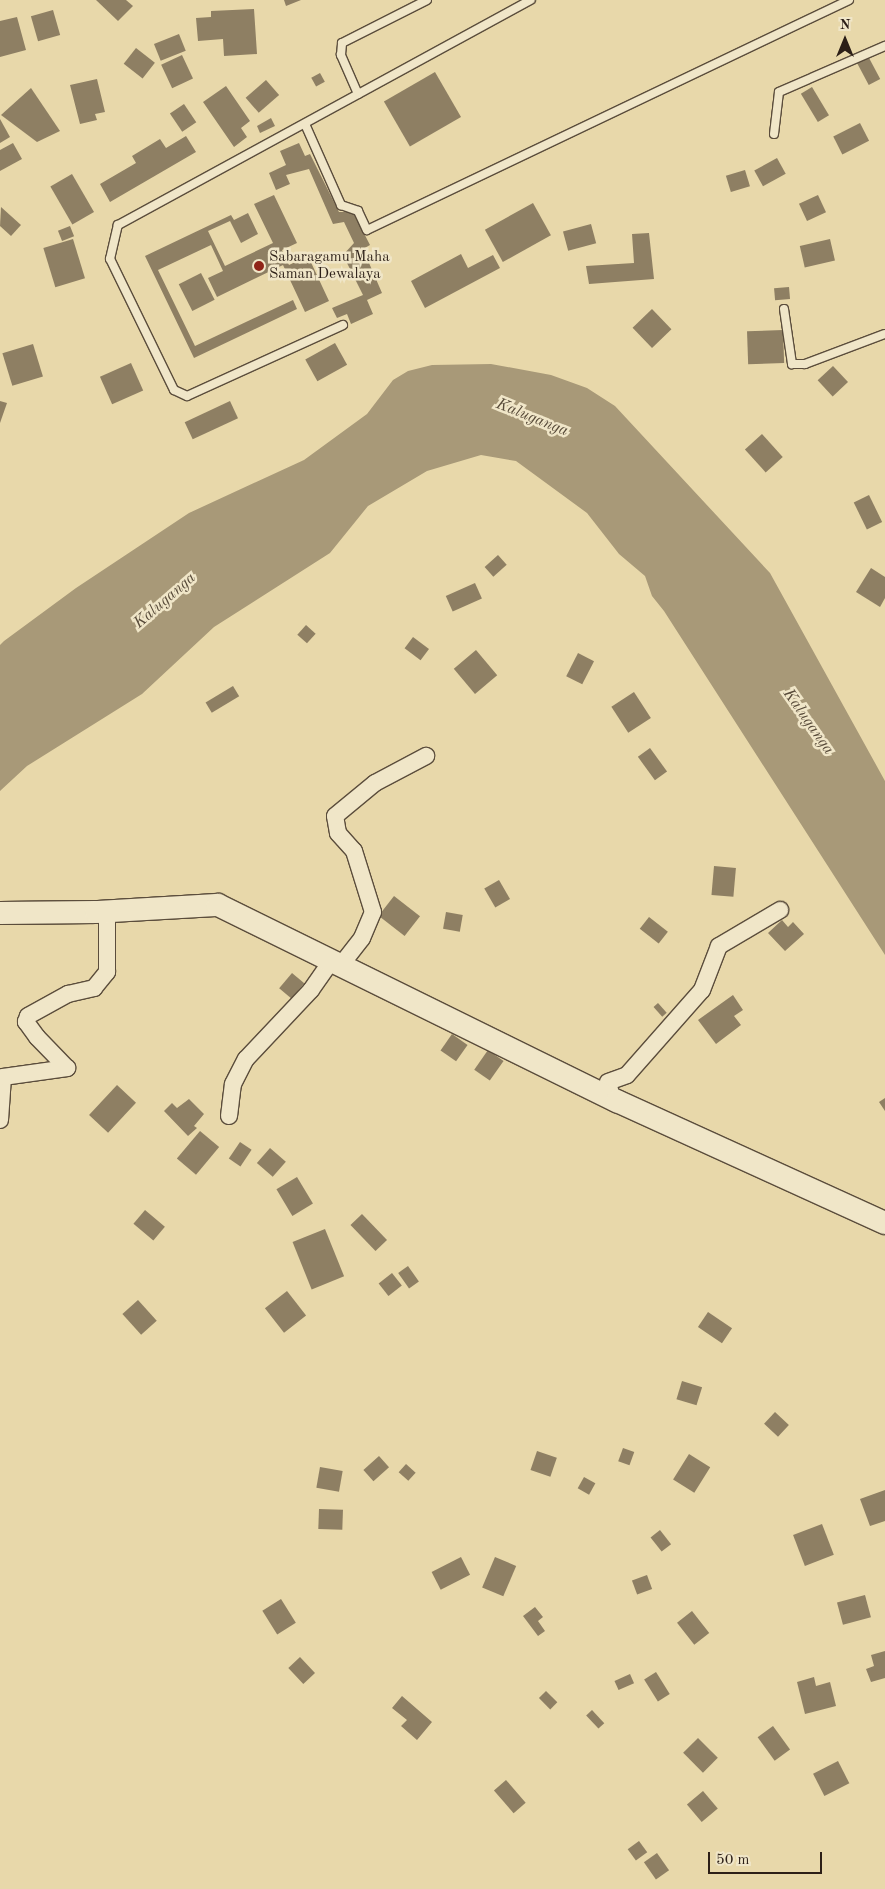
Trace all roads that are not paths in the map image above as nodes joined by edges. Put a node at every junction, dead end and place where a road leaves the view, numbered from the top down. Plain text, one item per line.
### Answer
1 (427, 0) edge
2 (531, 0) edge
3 (849, 0) edge
4 (885, 46) edge
5 (358, 94) junction
6 (304, 124) junction
7 (774, 134) dead end
8 (784, 309) dead end
9 (343, 325) dead end
10 (885, 334) edge
11 (426, 756) dead end
12 (780, 910) dead end
13 (107, 912) junction
14 (0, 913) edge
15 (336, 962) junction
16 (612, 1098) junction
17 (230, 1116) dead end
18 (0, 1120) edge
19 (885, 1223) edge

1 - 5 lane
2 - 5 lane
3 - 6 lane
4 - 7 lane
5 - 6 lane
6 - 9 lane
8 - 10 lane
11 - 15 street
12 - 16 street
13 - 14 street
13 - 15 street
13 - 18 street
15 - 16 street
15 - 17 street
16 - 19 street

